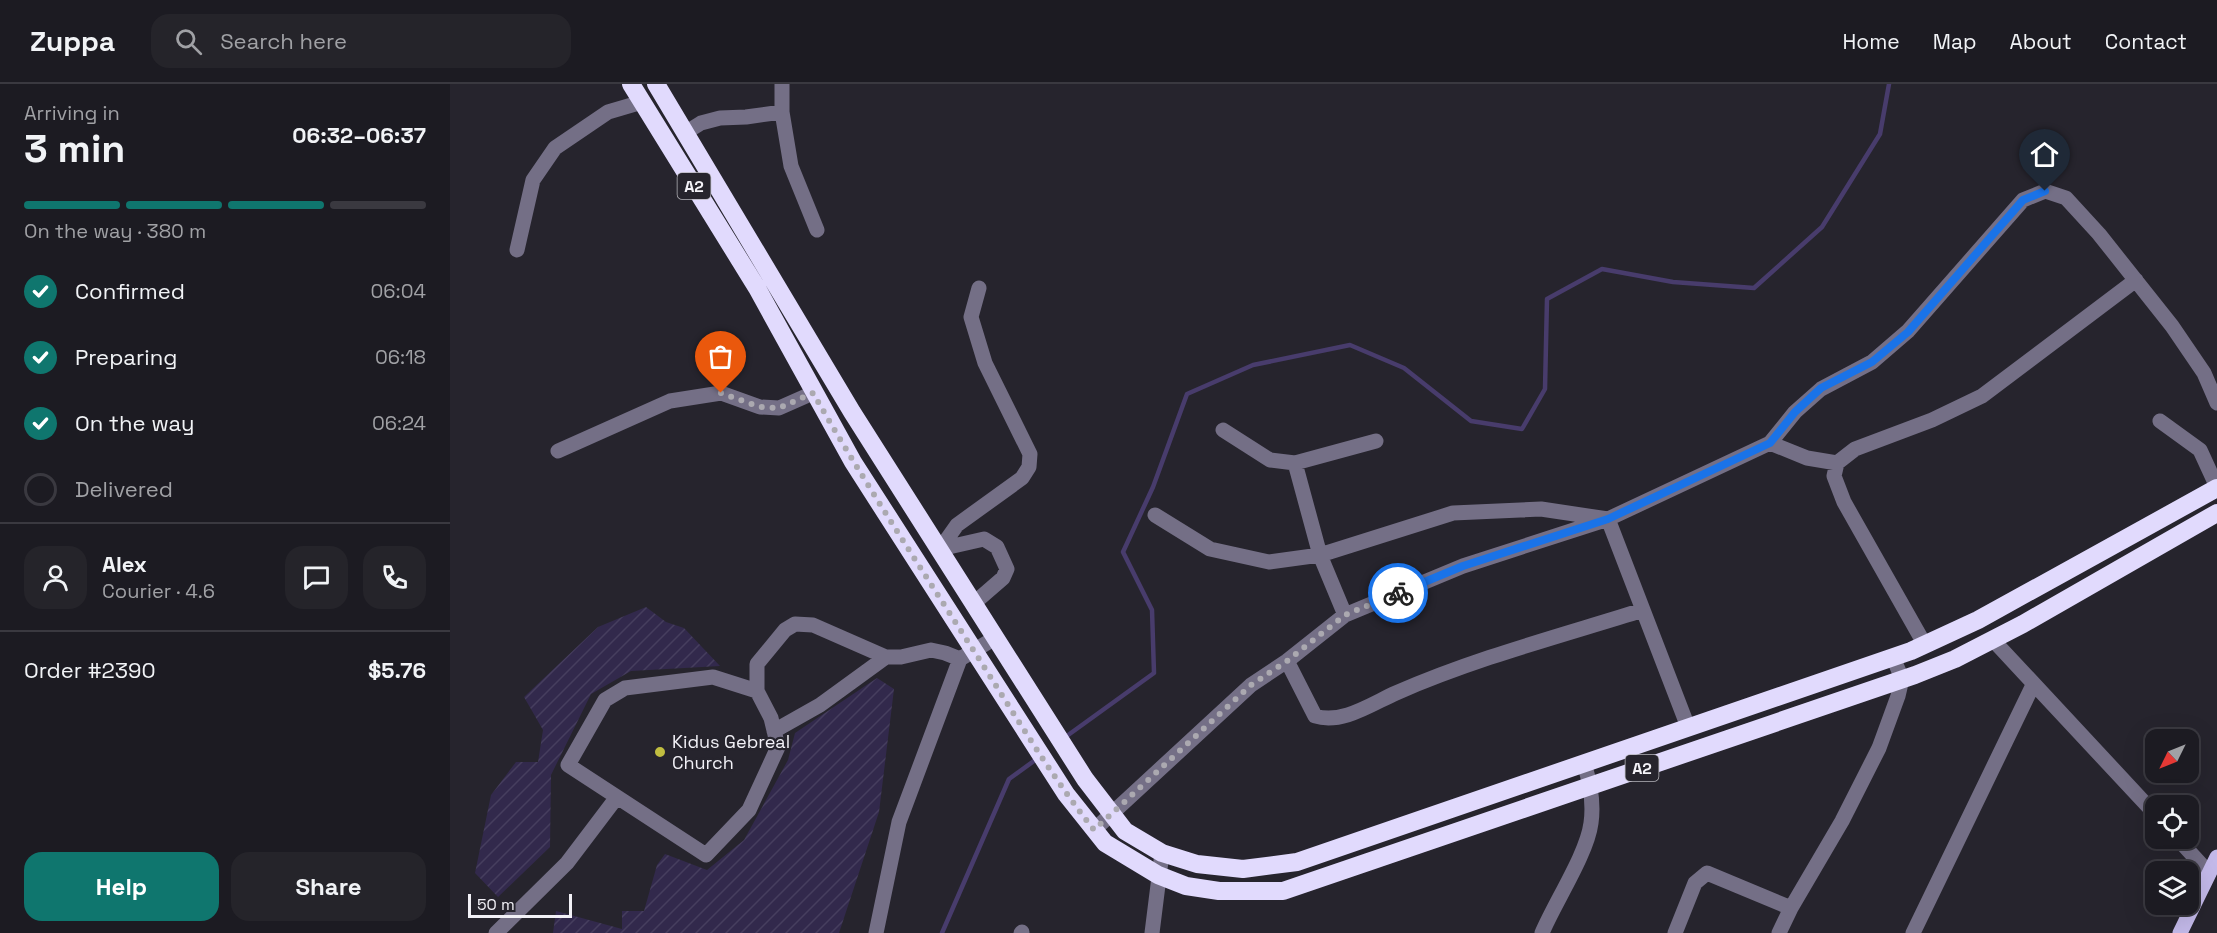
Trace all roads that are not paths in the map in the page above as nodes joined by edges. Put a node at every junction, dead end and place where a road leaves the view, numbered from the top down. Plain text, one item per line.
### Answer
1 (631, 84) edge
2 (656, 84) edge
3 (782, 84) edge
4 (642, 102) junction
5 (782, 112) junction
6 (685, 133) junction
7 (816, 230) dead end
8 (517, 250) dead end
9 (2136, 280) junction
10 (979, 288) dead end
11 (813, 393) junction
12 (2217, 404) edge
13 (2160, 421) dead end
14 (1223, 430) dead end
15 (1376, 441) dead end
16 (1770, 443) junction
17 (558, 451) dead end
18 (1295, 463) junction
19 (1837, 463) junction
20 (2217, 488) edge
21 (2217, 513) edge
22 (1155, 515) dead end
23 (2165, 517) junction
24 (1608, 519) junction
25 (2174, 538) junction
26 (940, 549) junction
27 (1320, 555) junction
28 (973, 604) junction
29 (1643, 610) junction
30 (1345, 615) junction
31 (995, 638) junction
32 (1993, 640) junction
33 (1925, 645) junction
34 (967, 655) junction
35 (886, 657) junction
36 (1893, 657) junction
37 (1287, 661) junction
38 (1902, 679) junction
39 (2033, 685) junction
40 (757, 691) junction
41 (1688, 727) junction
42 (774, 731) junction
43 (1584, 763) junction
44 (1591, 785) junction
45 (617, 797) junction
46 (2145, 803) edge
47 (1112, 815) junction
48 (1094, 830) junction
49 (2187, 849) edge
50 (1162, 853) junction
51 (2217, 857) edge
52 (2209, 873) junction
53 (1158, 875) junction
54 (1791, 908) junction
55 (496, 933) edge
56 (876, 933) edge
57 (1152, 933) edge
58 (1542, 933) edge
59 (1675, 933) edge
60 (1779, 933) edge
61 (1913, 933) edge
62 (2180, 933) edge

1 - 4 highway, A2
2 - 6 highway, A2
3 - 5 street
4 - 8 street
4 - 11 highway, A2
5 - 6 street
5 - 7 street
6 - 26 highway, A2
9 - 12 street
9 - 16 street
9 - 19 street
10 - 26 street
11 - 17 street
11 - 34 highway, A2
13 - 20 street
14 - 18 street
15 - 18 street
16 - 19 street
16 - 24 street
18 - 27 street
19 - 33 street
20 - 23 highway, A2
21 - 25 highway, A2
22 - 27 street
23 - 25 highway
23 - 33 highway, A2
24 - 27 street
24 - 29 street
24 - 30 street
25 - 32 highway, A2
26 - 28 highway, A2
26 - 28 street
27 - 30 street
28 - 31 highway, A2
29 - 37 street
29 - 41 street
30 - 37 street
31 - 34 street
31 - 47 highway, A2
32 - 38 highway, A2
32 - 39 street
33 - 36 highway, A2
34 - 35 street
34 - 48 highway, A2
34 - 56 street
35 - 40 street
35 - 42 street
36 - 38 street
36 - 41 highway, A2
37 - 47 street
38 - 44 highway, A2
38 - 54 street
39 - 46 street
39 - 61 street
40 - 42 street
40 - 45 street
41 - 43 highway, A2
42 - 45 street
43 - 44 street
43 - 50 highway, A2
44 - 53 highway, A2
44 - 58 street
45 - 55 street
47 - 48 street
47 - 50 highway, A2
48 - 53 highway, A2
49 - 52 street
50 - 53 street
51 - 52 main road
52 - 62 main road
53 - 57 street
54 - 59 street
54 - 60 street

